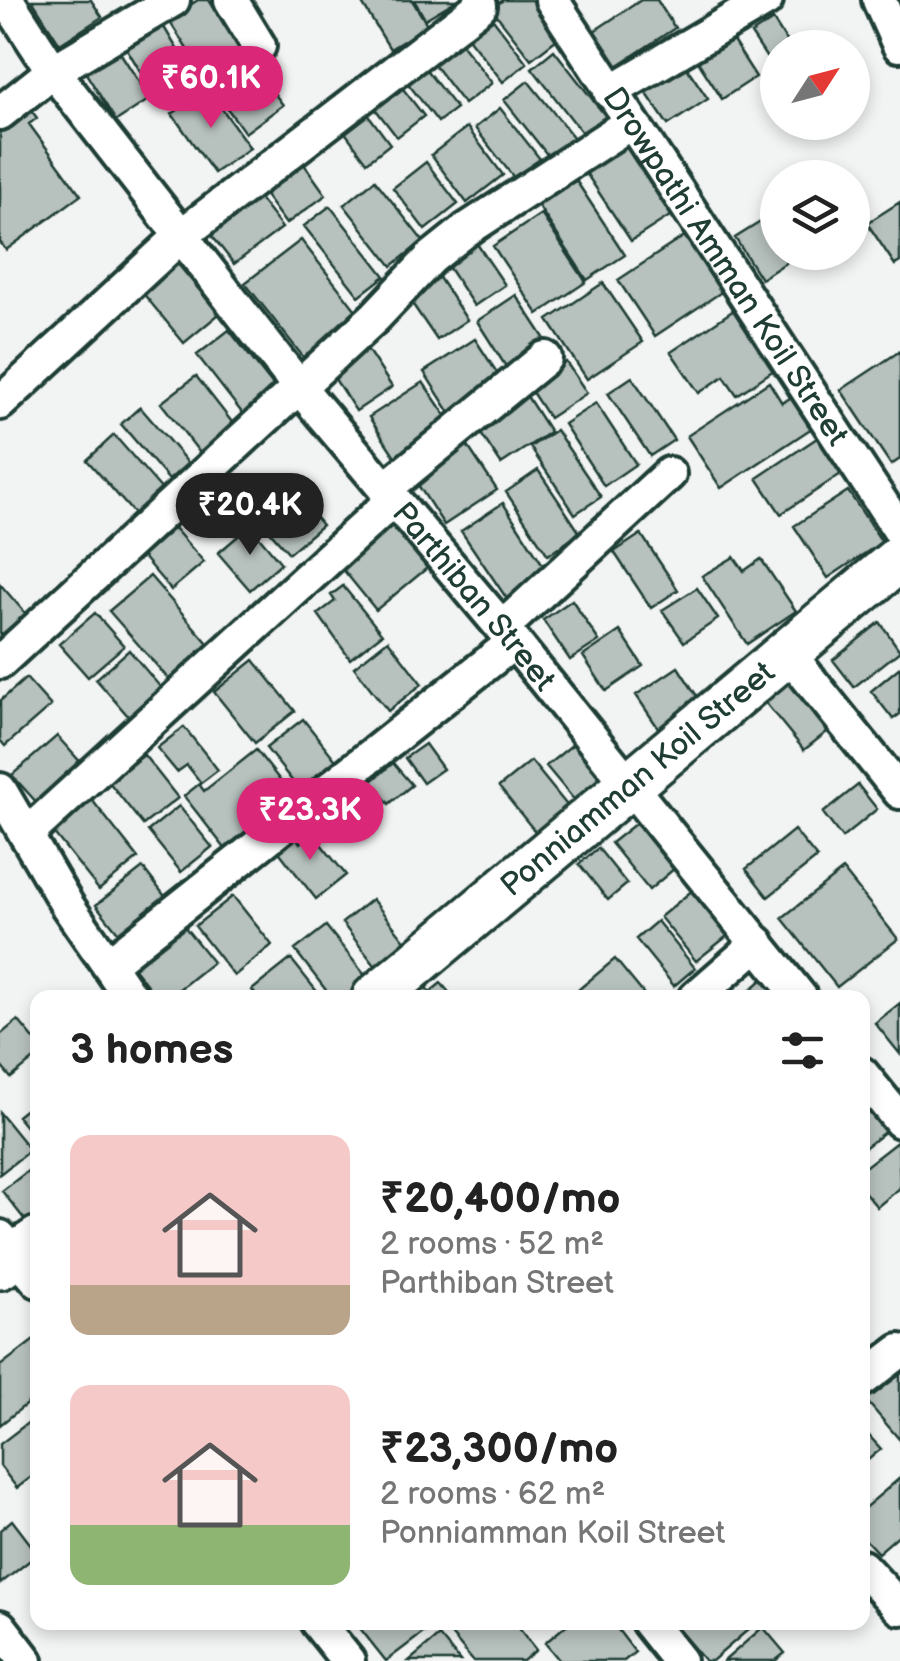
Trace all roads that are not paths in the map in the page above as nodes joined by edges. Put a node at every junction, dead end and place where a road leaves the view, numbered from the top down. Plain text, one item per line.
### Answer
1 (7, 0) edge
2 (173, 0) edge
3 (230, 0) edge
4 (552, 0) edge
5 (766, 0) edge
6 (878, 0) edge
7 (480, 6) dead end
8 (259, 46) dead end
9 (899, 46) edge
10 (54, 71) junction
11 (610, 92) junction
12 (0, 112) edge
13 (630, 123) junction
14 (182, 236) junction
15 (546, 358) dead end
16 (300, 388) junction
17 (0, 403) edge
18 (669, 474) dead end
19 (390, 494) junction
20 (900, 531) edge
21 (900, 558) edge
22 (508, 635) junction
23 (788, 654) junction
24 (0, 662) edge
25 (628, 782) junction
26 (0, 790) edge
27 (900, 792) edge
28 (26, 835) junction
29 (758, 943) junction
30 (109, 964) junction
31 (126, 990) edge
32 (384, 990) edge
33 (704, 990) edge
34 (795, 990) edge
35 (870, 1084) edge
36 (900, 1121) edge
37 (870, 1573) edge
38 (895, 1593) edge
39 (0, 1627) edge
40 (323, 1630) edge
41 (654, 1630) edge
42 (26, 1661) edge
43 (348, 1661) edge
44 (679, 1661) edge

1 - 10 street, Parthiban Street
2 - 10 street
3 - 8 street
4 - 11 street, Drowpathi Amman Koil Street
5 - 11 street
6 - 9 street
7 - 14 street
10 - 12 street
10 - 14 street, Parthiban Street
11 - 13 street, Drowpathi Amman Koil Street
13 - 16 street
13 - 20 street, Drowpathi Amman Koil Street
14 - 16 street, Parthiban Street
14 - 17 street
15 - 19 street
16 - 19 street, Parthiban Street
16 - 24 street
18 - 22 street
19 - 22 street, Parthiban Street
19 - 28 street
21 - 23 street, Ponniamman Koil Street
22 - 25 street, Parthiban Street
22 - 30 street
23 - 25 street, Ponniamman Koil Street
23 - 27 street
25 - 29 street, Parthiban Street
25 - 32 street, Ponniamman Koil Street
26 - 28 street
28 - 30 street
29 - 33 street
29 - 34 street, Parthiban Street
30 - 31 street
35 - 36 street
37 - 38 street
39 - 42 street
40 - 43 street
41 - 44 street

